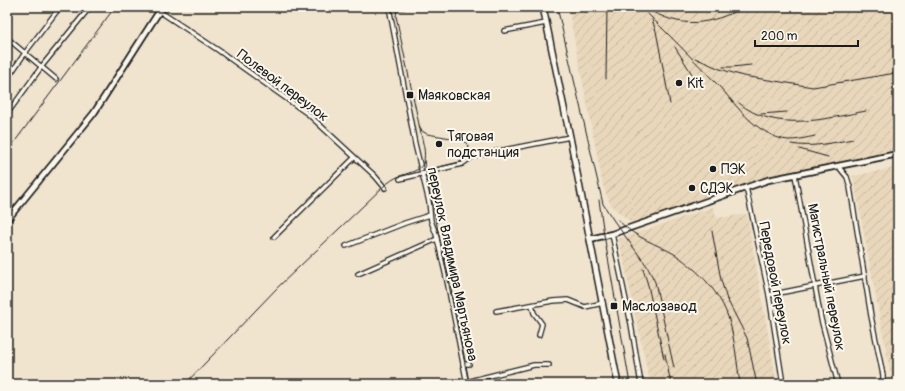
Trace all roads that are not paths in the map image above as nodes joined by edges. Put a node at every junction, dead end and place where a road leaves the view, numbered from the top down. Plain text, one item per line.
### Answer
1 (60, 7) edge
2 (90, 7) edge
3 (390, 7) edge
4 (398, 7) edge
5 (403, 7) edge
6 (543, 7) edge
7 (161, 9) edge
8 (546, 24) junction
9 (504, 31) dead end
10 (7, 38) edge
11 (25, 53) junction
12 (42, 66) junction
13 (7, 79) edge
14 (56, 79) dead end
15 (7, 114) edge
16 (570, 137) junction
17 (898, 154) edge
18 (354, 158) junction
19 (838, 166) junction
20 (423, 172) junction
21 (795, 175) junction
22 (400, 179) dead end
23 (746, 187) junction
24 (385, 188) dead end
25 (430, 215) junction
26 (7, 220) edge
27 (612, 234) junction
28 (274, 237) dead end
29 (590, 238) junction
30 (437, 239) junction
31 (346, 246) dead end
32 (358, 274) dead end
33 (864, 276) junction
34 (815, 286) junction
35 (769, 295) junction
36 (603, 303) junction
37 (532, 305) junction
38 (496, 311) dead end
39 (539, 335) dead end
40 (464, 364) junction
41 (469, 364) dead end
42 (549, 365) dead end
43 (473, 380) dead end
44 (898, 383) edge
45 (468, 384) edge
46 (618, 384) edge
47 (641, 384) edge
48 (783, 384) edge
49 (838, 384) edge
50 (880, 384) edge
51 (885, 384) edge

1 - 11 street
2 - 12 street
3 - 20 street, переулок Владимира Мартьянова
4 - 5 street
6 - 8 main road
7 - 18 street, Полевой переулок
7 - 26 street
8 - 9 street
8 - 16 main road
10 - 11 street
11 - 12 street
11 - 13 street
12 - 14 street
12 - 15 street
16 - 20 street
16 - 29 main road
17 - 19 street
18 - 24 street, Полевой переулок
18 - 28 street
19 - 21 street
19 - 33 street
20 - 22 street
20 - 25 street, переулок Владимира Мартьянова
21 - 23 street
21 - 34 street, Магистральный переулок
23 - 27 street
23 - 35 street, Передовой переулок
25 - 30 street, переулок Владимира Мартьянова
25 - 31 street
27 - 29 street
27 - 47 street
29 - 36 main road
30 - 32 street
30 - 40 street, переулок Владимира Мартьянова
33 - 34 street
33 - 50 street
34 - 35 street
34 - 49 street, Магистральный переулок
35 - 48 street, Передовой переулок
36 - 37 street
36 - 46 main road
37 - 38 street
37 - 39 street
40 - 41 street
40 - 45 street, переулок Владимира Мартьянова
42 - 43 street
44 - 51 street

